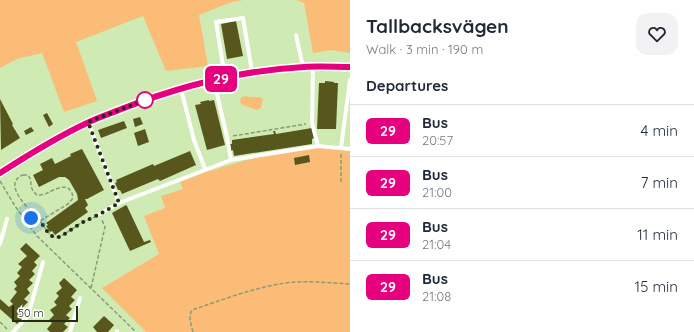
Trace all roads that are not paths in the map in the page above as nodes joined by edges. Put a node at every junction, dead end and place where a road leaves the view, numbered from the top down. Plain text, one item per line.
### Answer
1 (296, 35) dead end
2 (314, 66) junction
3 (303, 67) junction
4 (350, 67) edge
5 (253, 73) junction
6 (225, 78) junction
7 (214, 80) junction
8 (350, 80) edge
9 (180, 89) junction
10 (349, 94) edge
11 (88, 122) junction
12 (318, 146) junction
13 (341, 148) junction
14 (350, 149) edge
15 (231, 160) junction
16 (205, 169) junction
17 (0, 173) edge
18 (119, 203) junction
19 (100, 214) road end
20 (7, 219) dead end
21 (0, 244) edge
22 (43, 262) dead end
23 (80, 298) dead end
24 (13, 332) edge
25 (70, 332) edge

1 - 3 lane
2 - 3 street
2 - 4 street
2 - 12 lane
3 - 5 street
5 - 6 street
5 - 6 lane
6 - 7 street
7 - 9 street
7 - 15 lane
8 - 10 lane
9 - 11 street
9 - 16 lane
10 - 13 lane
11 - 17 street
11 - 18 lane
12 - 13 lane
12 - 15 lane
13 - 14 lane
15 - 16 lane
16 - 18 lane
18 - 19 lane
20 - 21 lane
22 - 24 lane
23 - 25 lane

